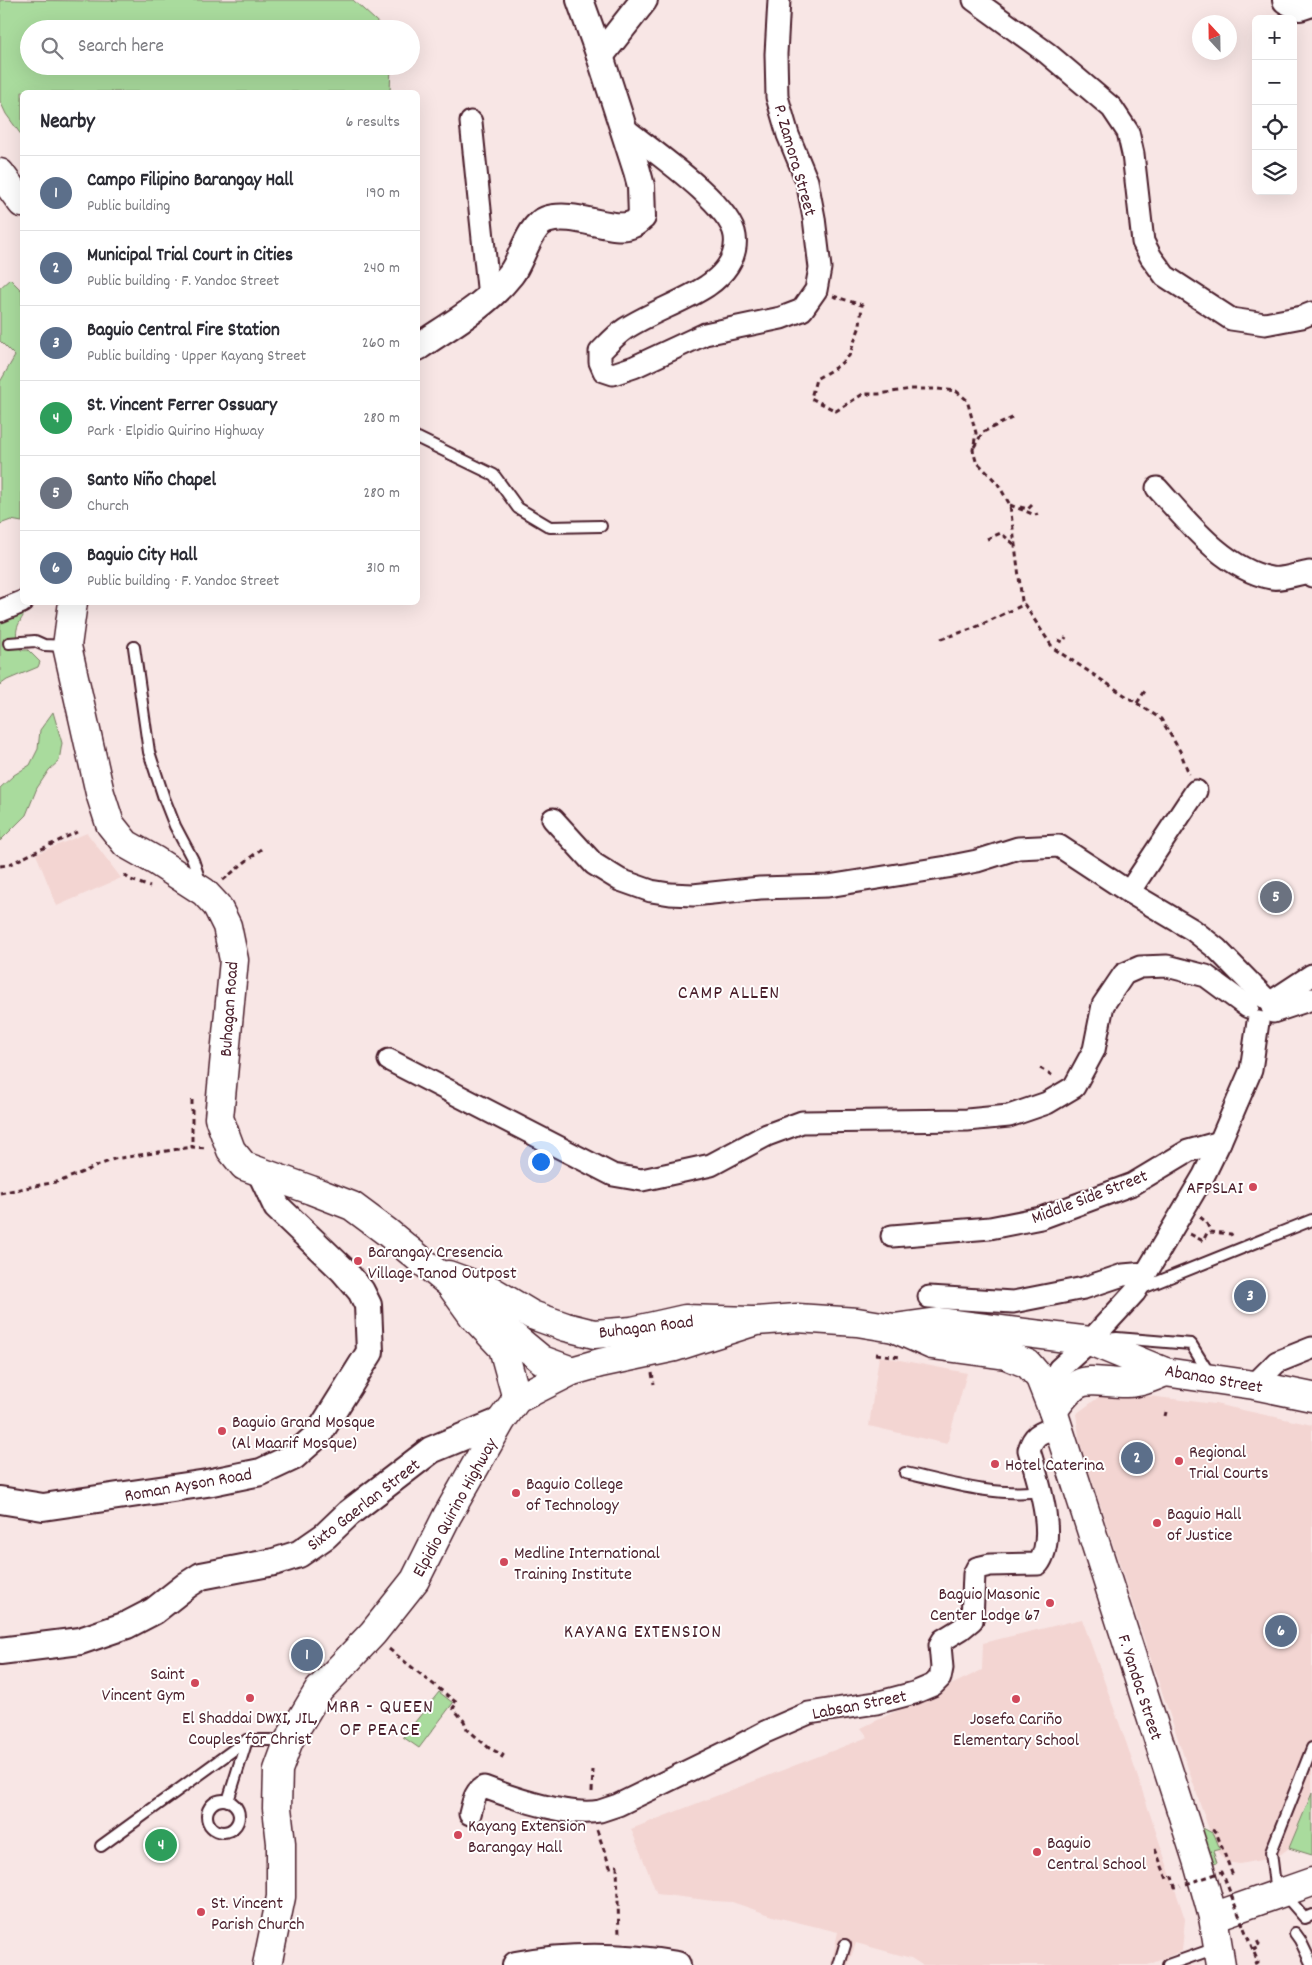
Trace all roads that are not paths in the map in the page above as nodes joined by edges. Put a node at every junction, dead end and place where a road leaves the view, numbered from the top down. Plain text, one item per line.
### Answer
1 (580, 0) edge
2 (644, 0) edge
3 (779, 0) edge
4 (974, 0) edge
5 (1286, 0) edge
6 (1312, 2) edge
7 (600, 56) junction
8 (471, 122) dead end
9 (624, 128) junction
10 (0, 173) edge
11 (20, 200) edge
12 (489, 297) junction
13 (1312, 313) edge
14 (420, 346) edge
15 (420, 439) edge
16 (1157, 488) dead end
17 (602, 526) dead end
18 (1311, 570) edge
19 (20, 603) edge
20 (73, 605) edge
21 (0, 611) edge
22 (10, 643) dead end
23 (67, 646) junction
24 (134, 647) dead end
25 (1196, 791) dead end
26 (553, 819) dead end
27 (213, 890) junction
28 (1129, 892) junction
29 (1312, 975) edge
30 (1312, 999) edge
31 (1263, 1008) junction
32 (388, 1060) dead end
33 (1220, 1142) junction
34 (261, 1173) junction
35 (1312, 1220) edge
36 (892, 1236) dead end
37 (430, 1269) junction
38 (1146, 1273) junction
39 (452, 1287) junction
40 (1135, 1292) junction
41 (929, 1297) dead end
42 (756, 1322) junction
43 (894, 1328) junction
44 (1090, 1341) junction
45 (1312, 1348) edge
46 (572, 1371) junction
47 (1166, 1372) junction
48 (1212, 1378) junction
49 (1254, 1385) junction
50 (1312, 1397) edge
51 (517, 1399) junction
52 (1052, 1410) junction
53 (501, 1421) junction
54 (905, 1473) dead end
55 (1042, 1491) junction
56 (0, 1500) edge
57 (0, 1650) edge
58 (247, 1740) junction
59 (288, 1740) junction
60 (1312, 1748) edge
61 (228, 1801) dead end
62 (470, 1814) dead end
63 (101, 1846) dead end
64 (1312, 1882) edge
65 (1280, 1894) junction
66 (1312, 1915) edge
67 (1213, 1916) junction
68 (1295, 1933) dead end
69 (845, 1945) dead end
70 (1219, 1956) edge
71 (267, 1965) edge
72 (516, 1965) edge
73 (677, 1965) edge
74 (839, 1965) edge
75 (1168, 1965) edge
76 (1312, 1965) edge

1 - 7 street
2 - 7 street
3 - 9 street, P. Zamora Street
4 - 13 street
5 - 6 street
7 - 9 street
8 - 12 street
9 - 12 street
10 - 11 main road
12 - 14 street
15 - 17 lane
16 - 18 street
19 - 21 street
20 - 23 main road, Buhagan Road
22 - 23 lane
23 - 27 main road, Buhagan Road
24 - 27 lane
25 - 28 street
26 - 28 street
27 - 34 main road, Buhagan Road
28 - 31 street
29 - 31 street
30 - 31 street
31 - 32 street
31 - 33 street
33 - 36 street, Middle Side Street
33 - 38 street
34 - 37 main road, Buhagan Road
34 - 56 street, Roman Ayson Road
35 - 40 lane
37 - 39 main road, Buhagan Road
37 - 42 main road, Buhagan Road
38 - 40 street
38 - 41 street
39 - 46 main road, Buhagan Road
39 - 51 main road
40 - 44 street
42 - 43 main road, Elpidio Quirino Highway
42 - 46 main road, Elpidio Quirino Highway
43 - 44 main road, Elpidio Quirino Highway
43 - 52 main road, Elpidio Quirino Highway
44 - 47 main road, Abanao Street
44 - 48 lane
44 - 52 street
45 - 49 street
46 - 51 main road, Elpidio Quirino Highway
47 - 48 main road, Abanao Street
47 - 52 main road
48 - 49 main road, Abanao Street
49 - 50 main road, Abanao Street
51 - 53 main road, Elpidio Quirino Highway
52 - 55 street, Labsan Street
52 - 67 main road, F. Yandoc Street
53 - 57 street, Sixto Gaerlan Street
53 - 59 main road, Elpidio Quirino Highway
54 - 55 lane
55 - 62 street, Labsan Street
58 - 59 lane
58 - 61 lane
58 - 63 lane
59 - 71 main road, Elpidio Quirino Highway
60 - 65 lane
64 - 65 main road
65 - 66 lane
65 - 67 main road
67 - 70 main road, F. Yandoc Street
68 - 76 lane
69 - 74 lane
70 - 75 lane
72 - 73 street

